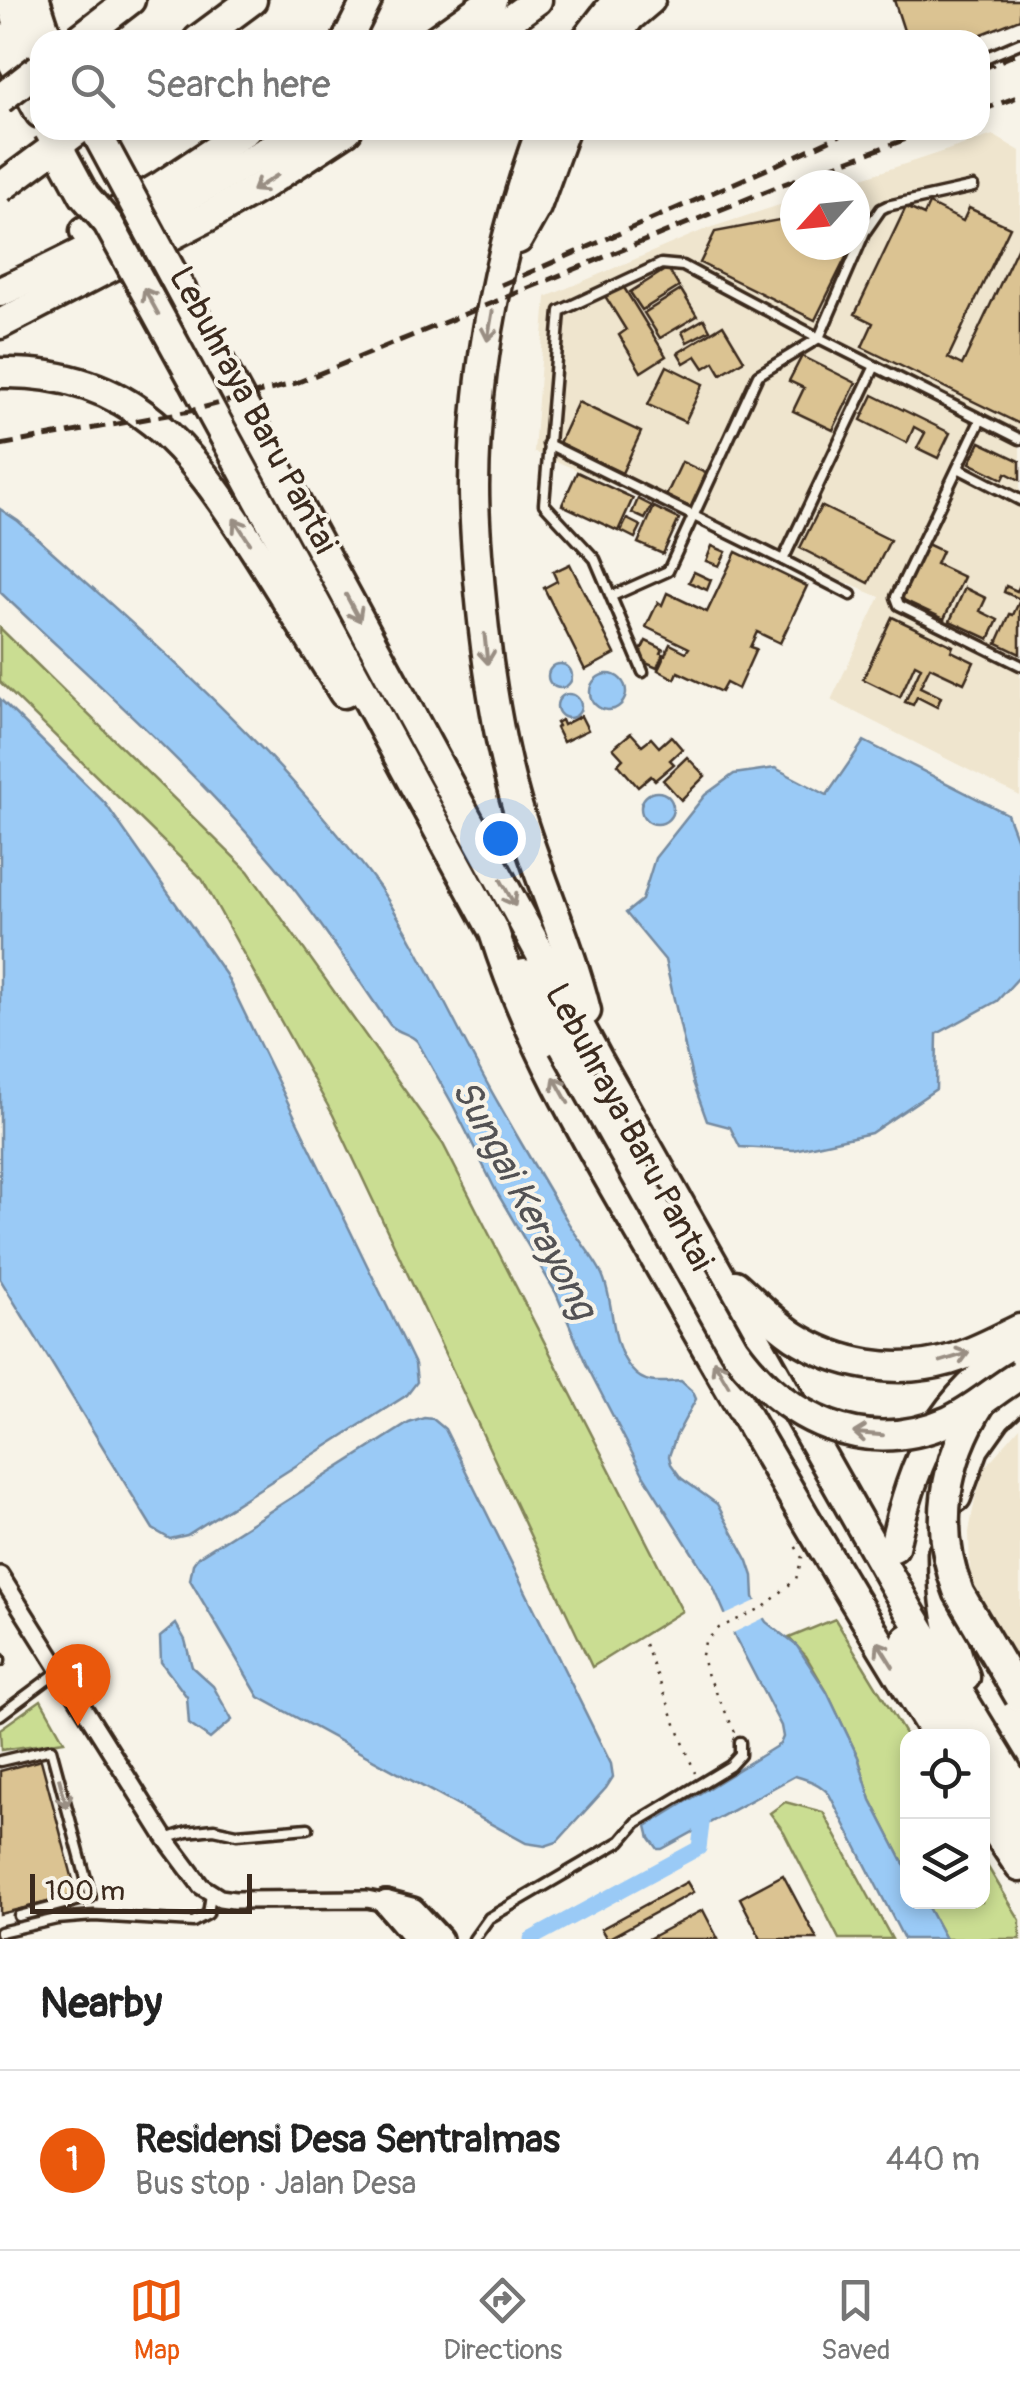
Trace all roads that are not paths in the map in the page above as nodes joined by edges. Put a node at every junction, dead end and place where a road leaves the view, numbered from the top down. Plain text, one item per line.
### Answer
1 (12, 0) edge
2 (35, 0) edge
3 (130, 0) edge
4 (252, 0) edge
5 (367, 0) edge
6 (492, 0) edge
7 (617, 0) edge
8 (650, 0) edge
9 (538, 1) edge
10 (45, 30) edge
11 (91, 30) edge
12 (212, 30) edge
13 (352, 30) edge
14 (450, 30) edge
15 (496, 30) edge
16 (594, 30) edge
17 (621, 30) edge
18 (0, 38) edge
19 (1020, 42) edge
20 (30, 55) edge
21 (990, 56) edge
22 (30, 76) edge
23 (30, 94) edge
24 (0, 99) edge
25 (54, 140) edge
26 (65, 140) edge
27 (73, 140) edge
28 (100, 140) edge
29 (231, 140) edge
30 (285, 140) edge
31 (331, 140) edge
32 (537, 140) edge
33 (560, 140) edge
34 (973, 187) dead end
35 (0, 188) edge
36 (194, 192) junction
37 (108, 223) junction
38 (62, 245) junction
39 (501, 271) junction
40 (0, 274) edge
41 (0, 292) edge
42 (0, 325) edge
43 (819, 338) junction
44 (875, 366) junction
45 (0, 373) edge
46 (981, 419) junction
47 (1020, 438) edge
48 (548, 444) junction
49 (958, 468) junction
50 (1020, 500) edge
51 (694, 516) junction
52 (783, 560) junction
53 (850, 595) dead end
54 (612, 596) junction
55 (1020, 665) edge
56 (643, 672) dead end
57 (397, 754) junction
58 (494, 932) junction
59 (598, 1060) junction
60 (716, 1267) junction
61 (1020, 1329) edge
62 (1020, 1347) edge
63 (1020, 1361) edge
64 (1020, 1375) edge
65 (1020, 1394) edge
66 (894, 1546) dead end
67 (0, 1576) edge
68 (907, 1639) dead end
69 (59, 1671) junction
70 (1020, 1697) edge
71 (0, 1715) edge
72 (932, 1729) edge
73 (956, 1729) edge
74 (740, 1742) road end
75 (0, 1761) edge
76 (990, 1783) edge
77 (1020, 1791) edge
78 (988, 1819) edge
79 (308, 1828) dead end
80 (1020, 1830) edge
81 (166, 1839) junction
82 (1020, 1866) edge
83 (211, 1894) junction
84 (386, 1903) junction
85 (19, 1916) dead end
86 (0, 1932) edge
87 (417, 1939) edge
88 (440, 1939) edge
89 (474, 1939) edge

1 - 20 highway
2 - 10 highway
3 - 11 highway
4 - 12 highway
5 - 13 highway
6 - 14 highway
7 - 16 highway
8 - 17 highway
9 - 15 highway
18 - 23 highway
19 - 21 lane
22 - 24 highway, bridge
25 - 37 highway, bridge
26 - 35 highway, bridge
27 - 37 highway, bridge
28 -> 59 highway, bridge
29 - 38 highway
30 - 36 highway
31 -> 42 highway
32 - 39 highway
33 - 39 highway
34 - 43 lane
36 - 38 highway
36 - 41 highway
57 -> 37 highway, Lebuhraya Baru Pantai, bridge
38 - 40 highway
39 -> 59 highway
43 - 44 lane
43 - 48 lane
43 - 51 lane
44 - 46 lane
44 - 52 lane
57 -> 45 highway
46 - 47 lane
46 - 49 lane
48 - 51 lane
48 - 54 lane
49 - 50 lane
49 - 55 lane
51 - 52 lane
51 - 54 lane
52 - 53 lane
54 - 56 lane
57 - 58 highway, Lebuhraya Baru Pantai
64 -> 58 highway, bridge
72 -> 58 highway, Lebuhraya Baru Pantai
59 - 60 highway, Lebuhraya Baru Pantai
60 -> 61 highway
60 - 77 highway, Lebuhraya Baru Pantai
62 - 66 highway
63 - 70 highway, bridge
65 - 77 highway
67 - 69 street
68 - 73 highway
69 - 71 lane
69 - 81 street
74 - 89 lane
75 -> 85 lane
76 - 80 highway
78 - 82 highway
79 - 81 lane
81 - 83 street
83 - 84 street
83 - 86 lane
84 - 87 main road
84 - 88 main road

